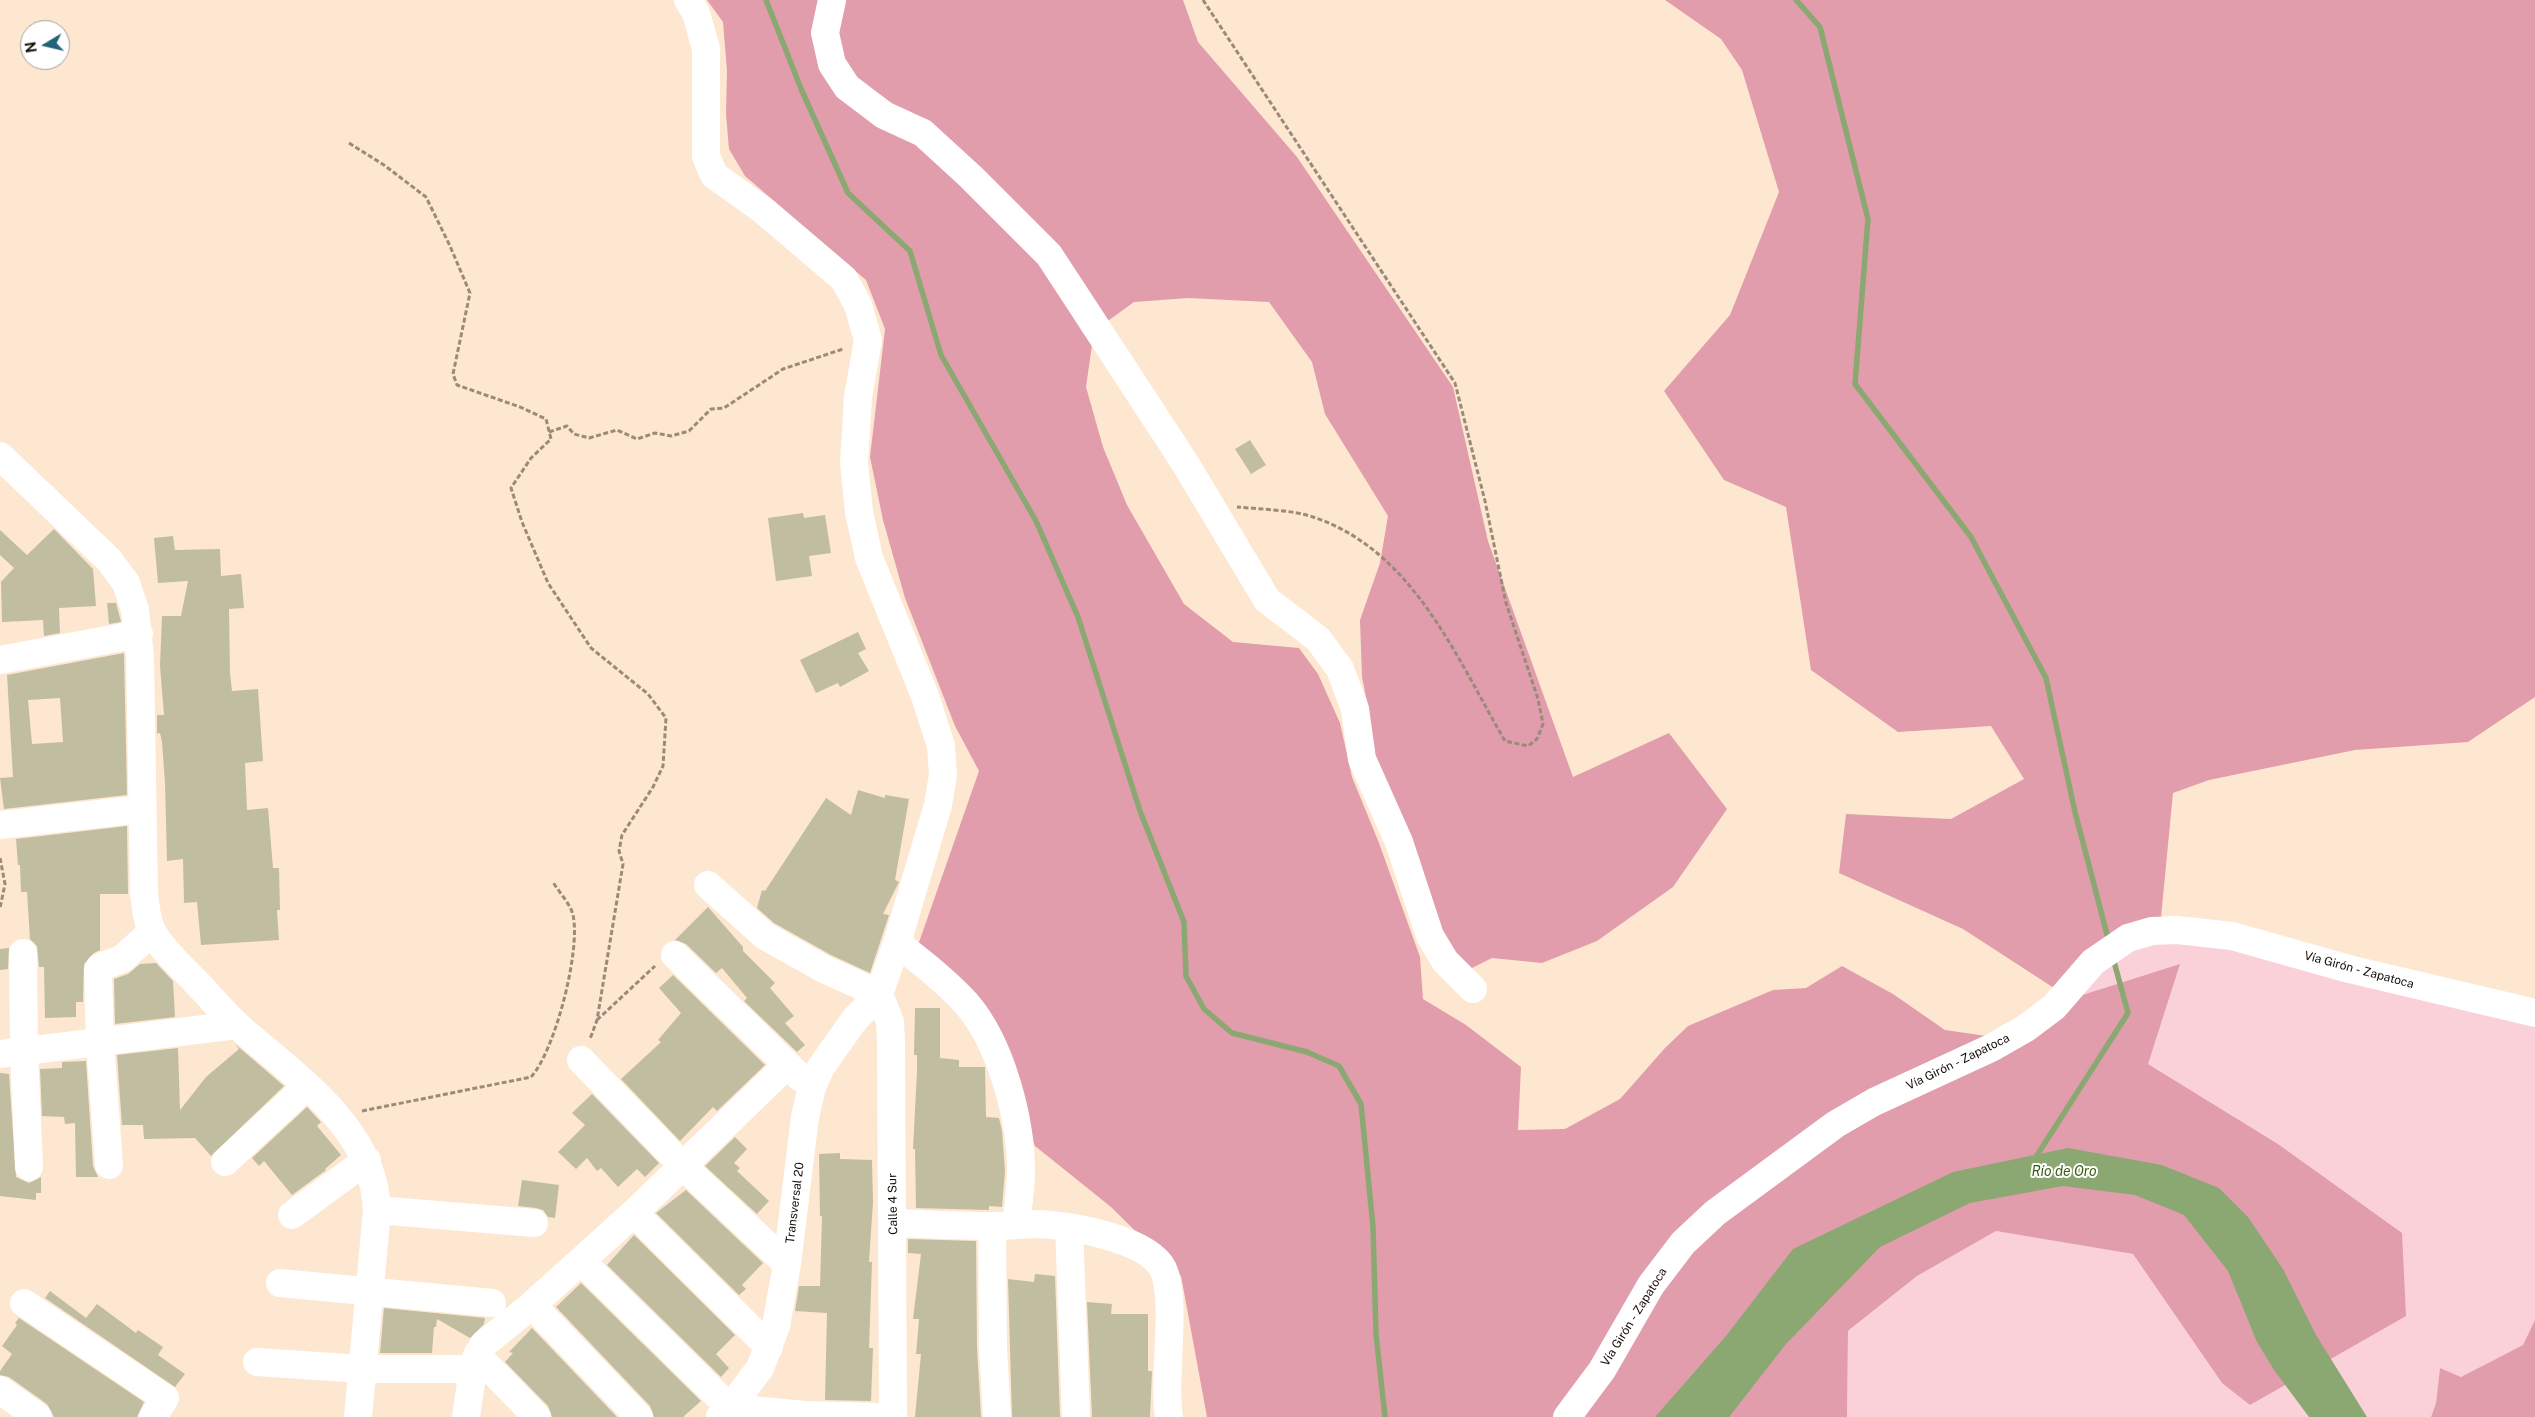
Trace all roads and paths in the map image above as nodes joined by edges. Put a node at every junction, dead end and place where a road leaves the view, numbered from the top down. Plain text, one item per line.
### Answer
1 (688, 0) edge
2 (832, 0) edge
3 (1203, 0) edge
4 (349, 143) dead end
5 (868, 340) junction
6 (549, 432) junction
7 (0, 456) edge
8 (1210, 503) junction
9 (139, 634) junction
10 (0, 660) edge
11 (142, 809) junction
12 (0, 825) edge
13 (0, 858) edge
14 (553, 882) dead end
15 (708, 884) dead end
16 (0, 908) edge
17 (152, 932) junction
18 (897, 943) junction
19 (24, 953) dead end
20 (675, 955) joint
21 (1473, 989) dead end
22 (879, 994) junction
23 (2535, 1013) edge
24 (597, 1020) junction
25 (237, 1026) junction
26 (100, 1044) junction
27 (12, 1053) edge
28 (581, 1060) joint
29 (787, 1065) junction
30 (307, 1086) junction
31 (812, 1087) junction
32 (336, 1116) junction
33 (366, 1160) junction
34 (225, 1162) dead end
35 (109, 1165) dead end
36 (29, 1166) dead end
37 (683, 1166) junction
38 (377, 1210) junction
39 (634, 1213) junction
40 (292, 1215) dead end
41 (534, 1223) dead end
42 (893, 1223) junction
43 (1004, 1225) junction
44 (1069, 1227) junction
45 (581, 1261) junction
46 (788, 1264) junction
47 (280, 1282) dead end
48 (370, 1293) junction
49 (24, 1303) dead end
50 (492, 1303) dead end
51 (532, 1305) junction
52 (770, 1347) junction
53 (257, 1362) dead end
54 (475, 1362) junction
55 (362, 1369) junction
56 (0, 1390) edge
57 (739, 1413) edge
58 (805, 1416) edge
59 (38, 1417) edge
60 (153, 1417) edge
61 (358, 1417) edge
62 (466, 1417) edge
63 (536, 1417) edge
64 (639, 1417) edge
65 (878, 1417) edge
66 (893, 1417) edge
67 (997, 1417) edge
68 (1076, 1417) edge
69 (1169, 1417) edge
70 (1567, 1417) edge

1 - 5 street
2 - 8 street
3 - 8 path
4 - 6 path
5 - 6 path
5 - 18 street
6 - 24 path
7 - 9 street
8 - 21 street
9 - 10 street
9 - 11 street
11 - 12 street
11 - 17 street
13 - 16 path
14 - 32 path
15 - 22 street
17 - 25 street
17 - 26 street
18 - 22 street
18 - 43 street
19 - 27 street
20 - 24 path
20 - 29 street
22 - 31 street, Transversal 20
22 - 42 street, Calle 4 Sur
23 - 70 street, Vía Girón - Zapatoca
24 - 28 path
25 - 26 street
25 - 30 street
26 - 27 street
26 - 35 street
27 - 36 street
28 - 37 street
29 - 31 street
29 - 37 street
30 - 32 street
30 - 34 street
31 - 46 street, Transversal 20
32 - 33 street
33 - 38 street
33 - 40 street
37 - 39 street
37 - 46 street
38 - 41 street
38 - 48 street
39 - 45 street
39 - 52 street
42 - 43 street
42 - 66 street, Calle 4 Sur
43 - 44 street
43 - 67 street
44 - 68 street
44 - 69 street
45 - 51 street
45 - 57 street
46 - 52 street, Transversal 20
47 - 48 street
48 - 50 street
48 - 55 street
49 - 60 street
51 - 54 street
51 - 64 street
52 - 57 street, Transversal 20
53 - 55 street
54 - 55 street
54 - 62 street
54 - 63 street
55 - 61 street
56 - 59 street
57 - 58 street
58 - 65 street

